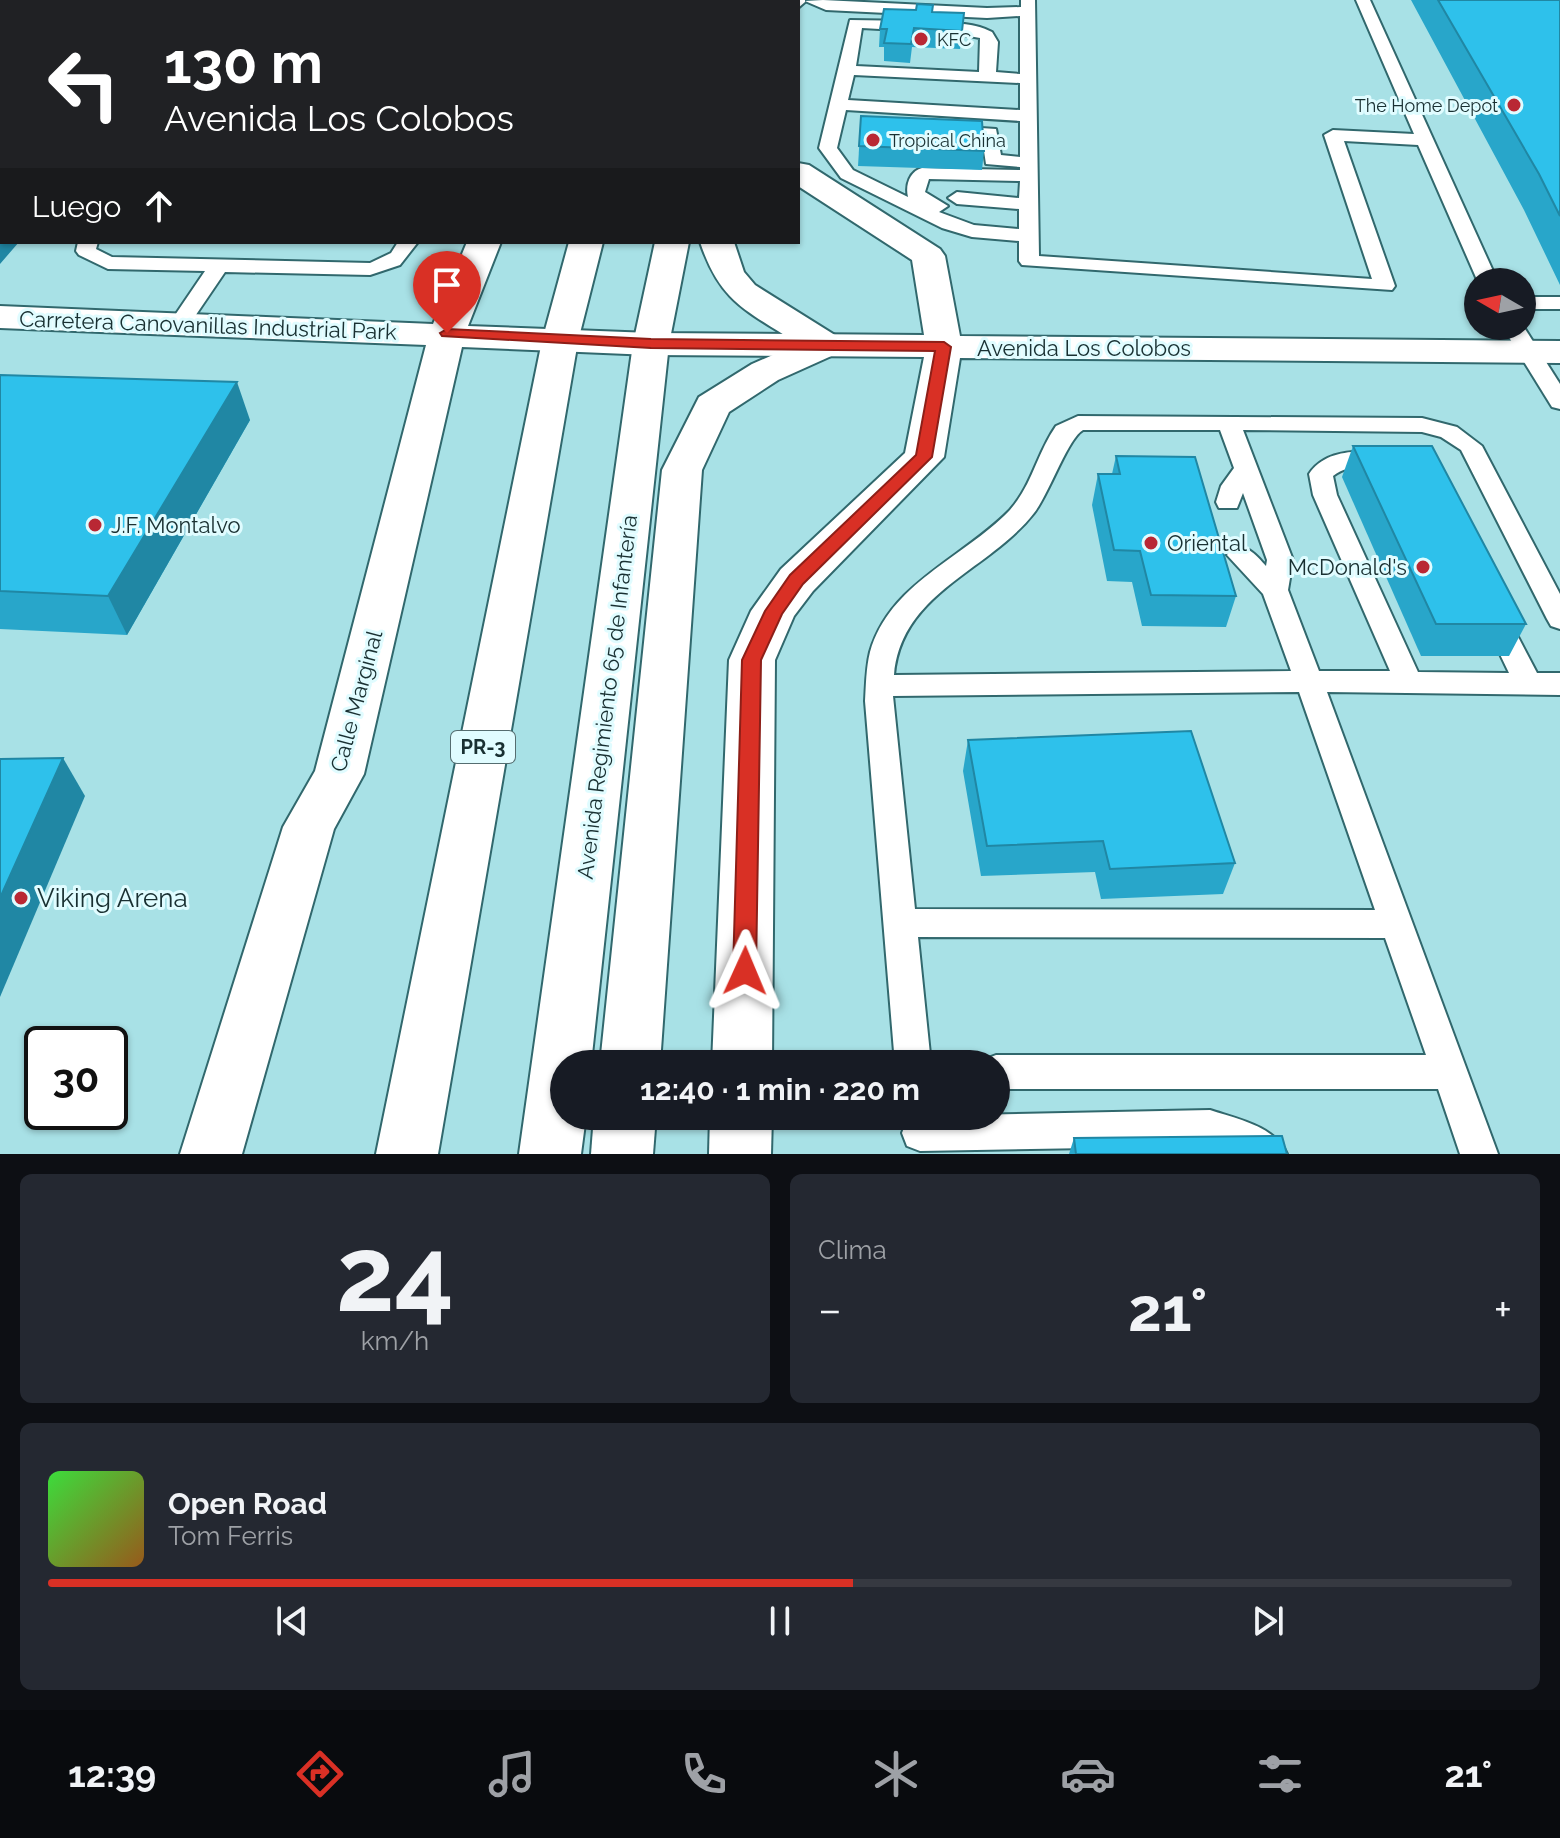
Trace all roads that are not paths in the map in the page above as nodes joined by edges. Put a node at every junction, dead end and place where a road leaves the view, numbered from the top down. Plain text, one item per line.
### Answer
1 (814, 0) edge
2 (884, 0) edge
3 (1363, 0) edge
4 (1029, 6) edge
5 (1005, 10) junction
6 (847, 70) junction
7 (987, 77) junction
8 (1029, 79) junction
9 (839, 105) junction
10 (1029, 116) junction
11 (928, 130) edge
12 (1425, 140) junction
13 (1029, 170) junction
14 (800, 173) edge
15 (957, 198) dead end
16 (1029, 220) junction
17 (88, 244) edge
18 (407, 244) edge
19 (483, 244) edge
20 (585, 244) edge
21 (672, 244) edge
22 (718, 244) edge
23 (219, 266) junction
24 (1482, 268) edge
25 (1536, 303) edge
26 (1560, 303) edge
27 (0, 317) edge
28 (180, 324) junction
29 (447, 333) junction
30 (560, 341) junction
31 (1533, 343) edge
32 (651, 344) junction
33 (825, 345) junction
34 (944, 347) junction
35 (1560, 402) edge
36 (1229, 423) junction
37 (1247, 468) junction
38 (1413, 469) edge
39 (1228, 502) dead end
40 (1240, 555) dead end
41 (1275, 590) junction
42 (1485, 598) edge
43 (1560, 619) edge
44 (1309, 681) junction
45 (1409, 682) junction
46 (1528, 683) junction
47 (1560, 684) edge
48 (880, 686) junction
49 (900, 923) junction
50 (1396, 924) junction
51 (631, 1050) edge
52 (742, 1050) edge
53 (912, 1050) edge
54 (1010, 1072) edge
55 (1449, 1072) junction
56 (624, 1130) edge
57 (741, 1130) edge
58 (920, 1134) edge
59 (211, 1154) edge
60 (407, 1154) edge
61 (550, 1154) edge
62 (622, 1154) edge
63 (740, 1154) edge
64 (1268, 1154) edge
65 (1479, 1154) edge

1 - 5 lane
2 - 5 lane
3 - 12 lane
4 - 5 lane
4 - 8 lane
6 - 7 lane
6 - 7 lane
6 - 9 lane
7 - 8 lane
8 - 10 lane
9 - 10 lane
9 - 16 lane
10 - 13 lane
11 - 13 lane
12 - 16 lane
12 - 24 lane
13 - 16 lane
13 - 16 lane
14 - 34 street
15 - 16 lane
17 - 23 lane
18 - 23 lane
19 - 29 street, Calle Marginal
20 - 30 street, PR-3
21 - 32 street, Avenida Regimiento 65 de Infantería
22 - 33 street
23 - 28 lane
25 - 26 lane
27 - 28 street, Carretera Canovanillas Industrial Park
28 - 29 street, Carretera Canovanillas Industrial Park
29 - 30 street, Carretera Canovanillas Industrial Park
29 - 59 street, Calle Marginal
30 - 32 street, Avenida Los Colobos
30 - 60 street, PR-3
31 - 34 street, Avenida Los Colobos
31 - 35 lane
32 - 33 street, Avenida Los Colobos
32 - 61 street, Avenida Regimiento 65 de Infantería
33 - 34 street, Avenida Los Colobos
33 - 51 street
34 - 52 street
36 - 37 lane
36 - 43 lane
36 - 48 lane
37 - 39 lane
37 - 41 lane
38 - 45 lane
40 - 41 lane
41 - 44 lane
42 - 46 lane
44 - 45 lane
44 - 48 lane
44 - 50 lane
45 - 46 lane
46 - 47 lane
48 - 49 lane
49 - 50 lane
49 - 53 lane
50 - 55 lane
54 - 55 lane
55 - 65 lane
56 - 62 street
57 - 63 street
58 - 64 lane

